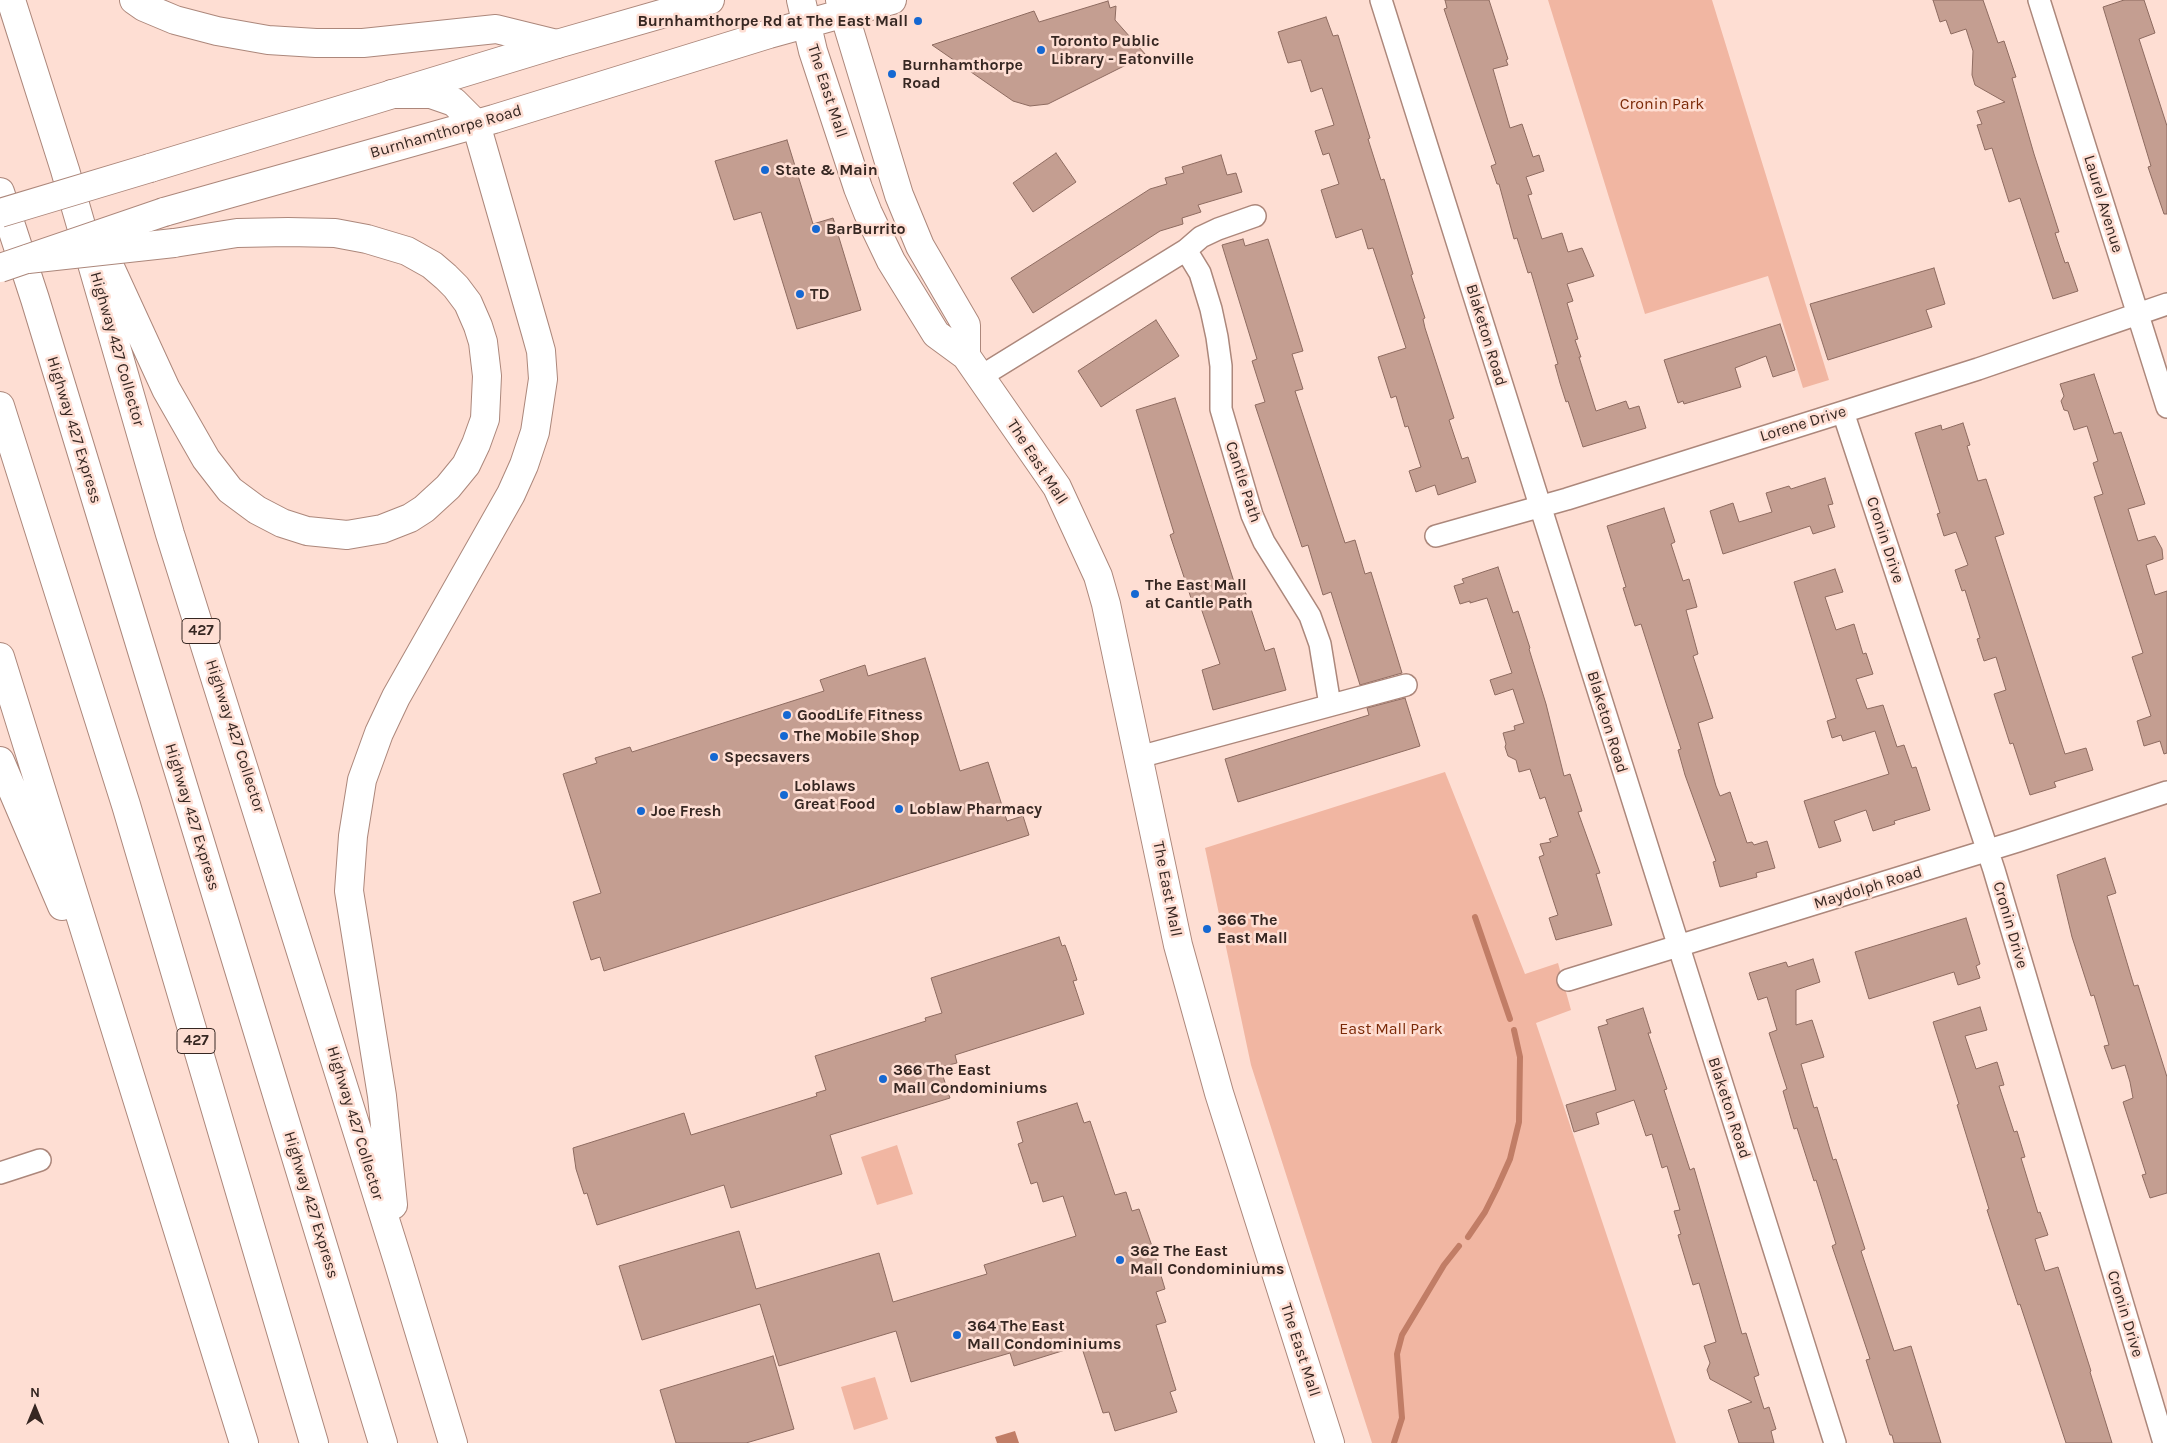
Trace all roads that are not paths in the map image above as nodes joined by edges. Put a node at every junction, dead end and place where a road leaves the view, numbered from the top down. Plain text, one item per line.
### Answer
1 (11, 0) edge
2 (134, 0) edge
3 (710, 0) edge
4 (892, 0) edge
5 (1381, 0) edge
6 (2039, 0) edge
7 (843, 7) edge
8 (804, 12) edge
9 (556, 44) junction
10 (392, 94) junction
11 (476, 124) junction
12 (65, 170) junction
13 (0, 192) edge
14 (0, 213) edge
15 (1255, 216) dead end
16 (1186, 250) junction
17 (28, 259) junction
18 (0, 268) edge
19 (2167, 304) edge
20 (2137, 313) junction
21 (973, 367) junction
22 (0, 406) edge
23 (2167, 408) edge
24 (1843, 412) junction
25 (1540, 507) junction
26 (1436, 536) dead end
27 (0, 657) edge
28 (1406, 686) dead end
29 (1330, 705) junction
30 (1139, 757) junction
31 (0, 761) edge
32 (2167, 792) edge
33 (1987, 851) junction
34 (1678, 947) junction
35 (1568, 980) dead end
36 (124, 1051) junction
37 (40, 1160) dead end
38 (0, 1173) edge
39 (398, 1261) junction
40 (244, 1443) edge
41 (314, 1443) edge
42 (383, 1443) edge
43 (453, 1443) edge
44 (1330, 1443) edge
45 (1835, 1443) edge
46 (2164, 1443) edge

1 - 12 main road, Highway 427 Collector / 427
2 - 9 main road
3 - 9 main road
4 - 7 main road, Burnhamthorpe Road
5 - 25 street, Blaketon Road
6 - 20 street, Laurel Avenue
7 - 8 main road, Burnhamthorpe Road
7 - 21 main road
8 - 11 main road, Burnhamthorpe Road
8 - 21 main road, The East Mall
9 - 10 main road
10 - 11 main road
10 - 14 main road, bridge
11 - 17 main road, Burnhamthorpe Road, bridge
11 - 39 main road
12 - 17 main road, bridge
12 - 39 main road, Highway 427 Collector / 427
13 - 42 main road, Highway 427 Express
15 - 16 street
16 - 21 street
16 - 29 street, Cantle Path
17 - 18 main road, Burnhamthorpe Road, bridge
19 - 20 street, Lorene Drive
20 - 23 street, Laurel Avenue
20 - 24 street, Lorene Drive
21 - 30 main road, The East Mall
22 - 41 main road, 427
24 - 25 street, Lorene Drive
24 - 33 street, Cronin Drive
25 - 26 street, Lorene Drive
25 - 34 street, Blaketon Road
27 - 36 main road
28 - 29 street
29 - 30 street
30 - 44 main road, The East Mall
31 - 36 main road
32 - 33 street, Maydolph Road
33 - 34 street, Maydolph Road
33 - 46 street, Cronin Drive
34 - 35 street, Maydolph Road
34 - 45 street, Blaketon Road
36 - 40 main road
37 - 38 street
39 - 43 main road, Highway 427 Collector / 427

